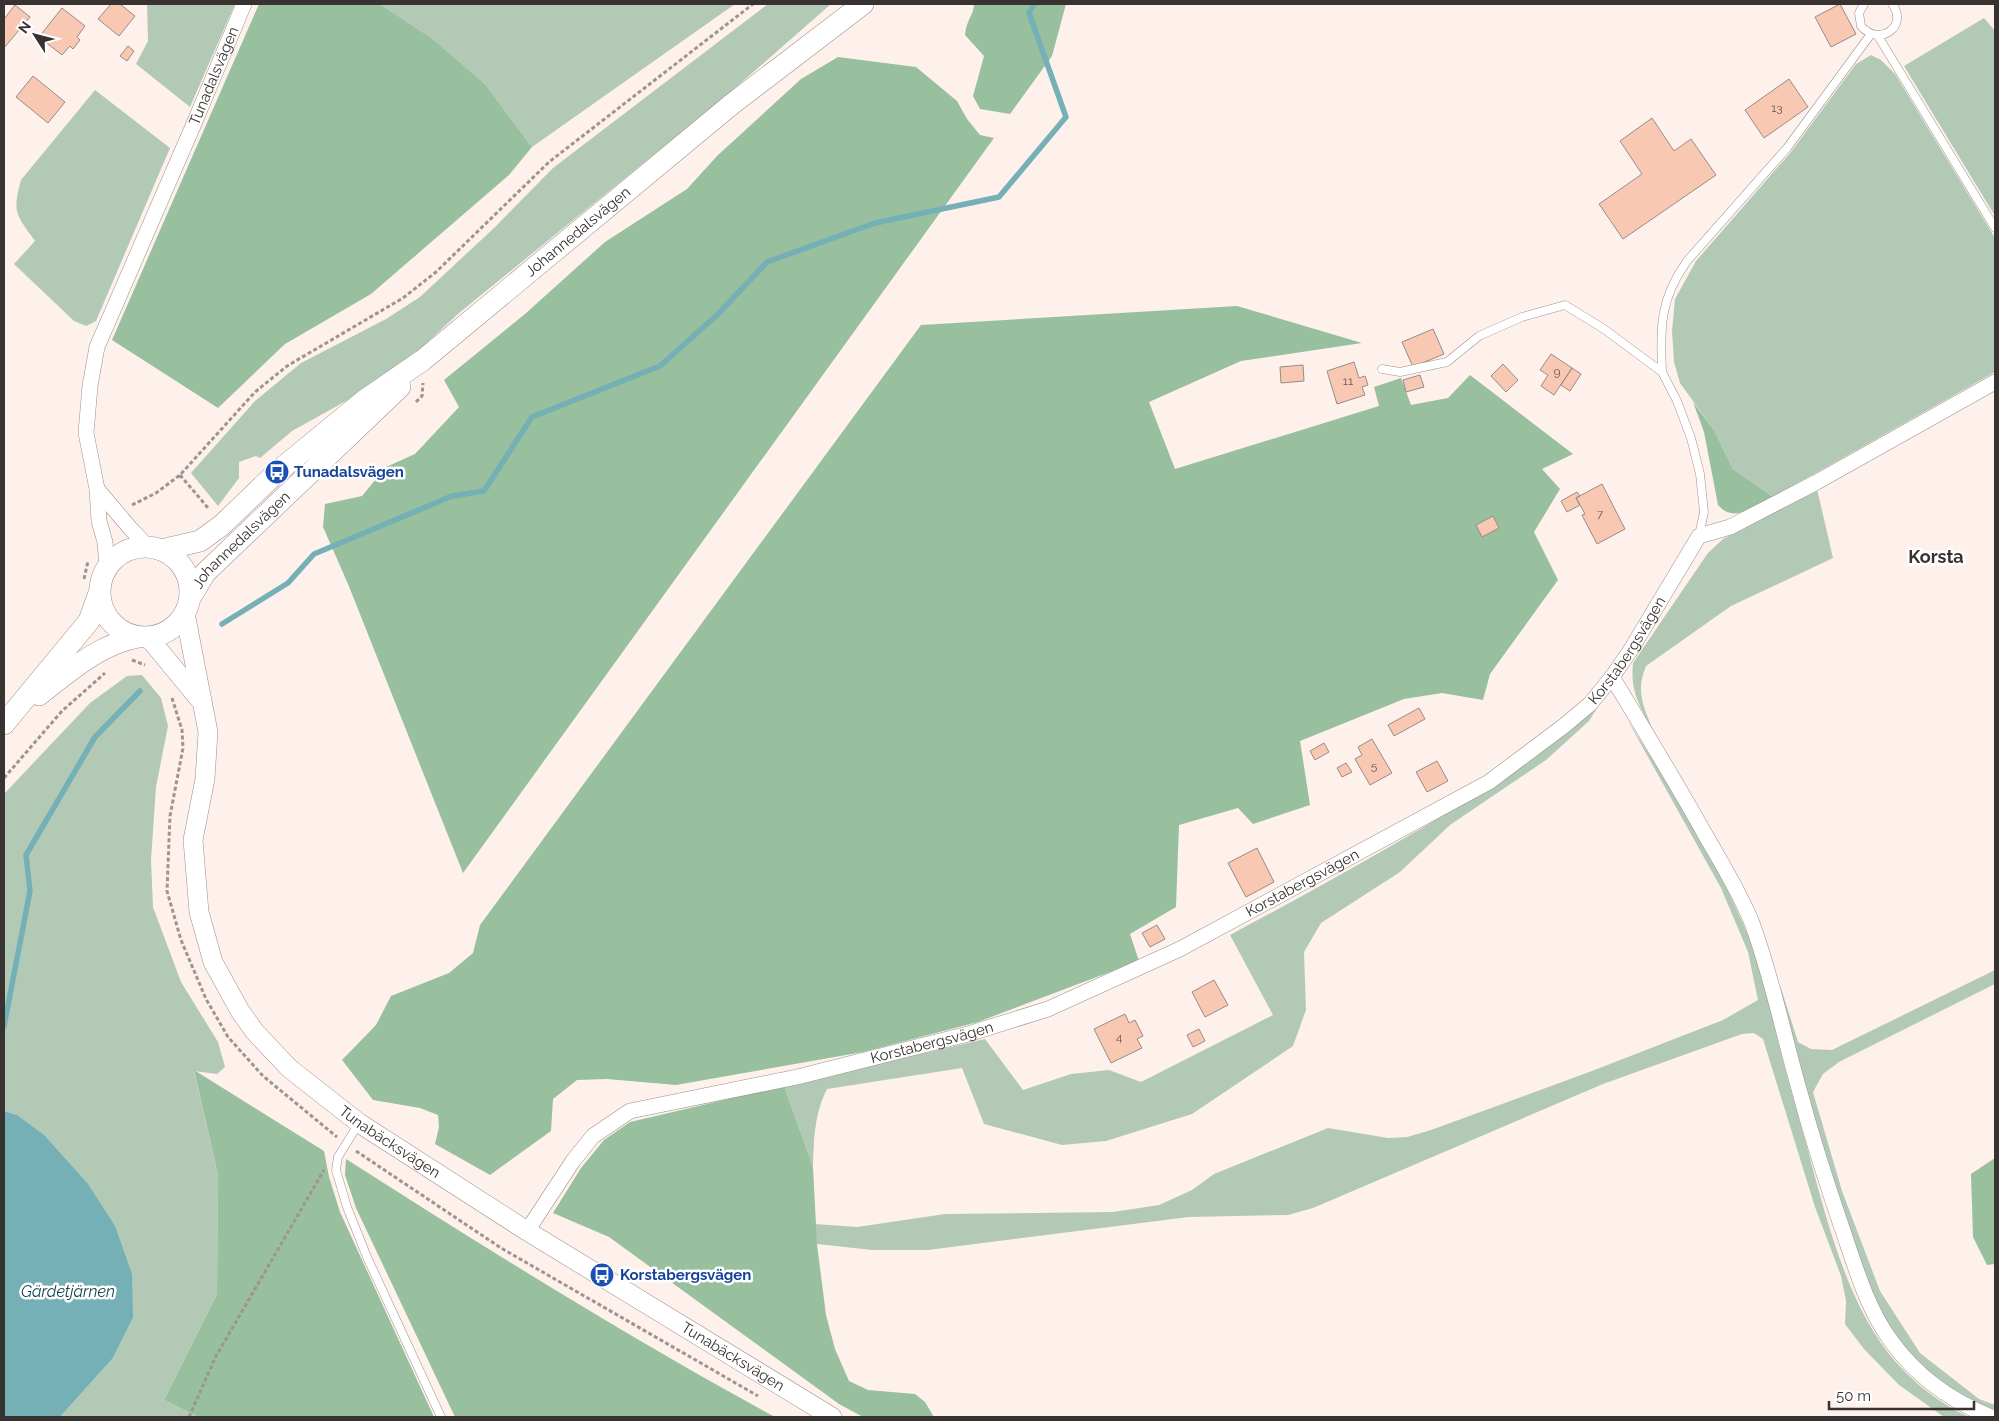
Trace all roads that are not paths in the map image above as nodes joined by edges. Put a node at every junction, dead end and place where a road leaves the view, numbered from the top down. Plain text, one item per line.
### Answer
1 (244, 4) edge
2 (844, 4) edge
3 (863, 4) edge
4 (1864, 4) edge
5 (1892, 4) edge
6 (1874, 35) junction
7 (732, 104) junction
8 (1995, 228) edge
9 (423, 360) junction
10 (1382, 369) dead end
11 (1662, 372) junction
12 (1995, 382) edge
13 (97, 489) junction
14 (1699, 536) junction
15 (155, 548) junction
16 (107, 567) junction
17 (91, 591) junction
18 (187, 605) junction
19 (143, 637) junction
20 (1612, 677) junction
21 (201, 702) junction
22 (7, 720) edge
23 (359, 1123) junction
24 (527, 1231) junction
25 (828, 1416) edge
26 (441, 1417) edge
27 (1991, 1417) edge

1 - 13 street, Tunadalsvägen
2 - 7 main road, Johannedalsvägen
3 - 7 main road, Johannedalsvägen
4 - 6 lane
5 - 6 lane
6 - 8 lane
6 - 11 lane
7 - 9 main road, Johannedalsvägen
9 - 15 main road, Johannedalsvägen
9 - 18 main road, Johannedalsvägen
10 - 11 lane
11 - 14 lane
12 - 14 street
13 - 15 street, Tunadalsvägen
13 - 16 street, Tunadalsvägen
14 - 20 street, Korstabergsvägen
15 - 16 main road
15 - 18 main road
16 - 17 main road
17 - 19 main road
17 - 22 main road
18 - 19 main road
18 - 21 street, Tunabäcksvägen
19 - 21 street, Tunabäcksvägen
19 - 22 main road
20 - 24 street, Korstabergsvägen
20 - 27 street
21 - 23 street, Tunabäcksvägen
23 - 24 street, Tunabäcksvägen
23 - 26 lane
24 - 25 street, Tunabäcksvägen

